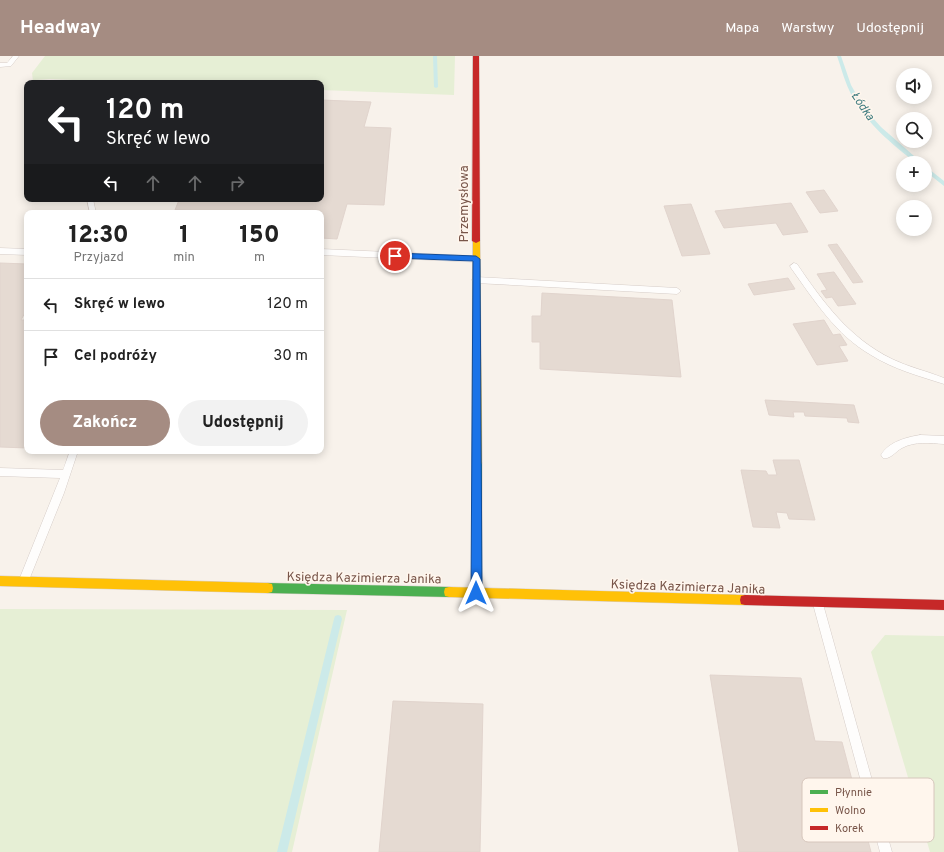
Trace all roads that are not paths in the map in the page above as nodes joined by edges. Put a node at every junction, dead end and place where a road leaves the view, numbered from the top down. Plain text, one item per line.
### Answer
1 (16, 56) edge
2 (476, 56) edge
3 (0, 65) edge
4 (0, 252) edge
5 (24, 252) edge
6 (324, 252) edge
7 (476, 259) junction
8 (794, 266) dead end
9 (476, 280) junction
10 (677, 291) dead end
11 (944, 381) edge
12 (944, 440) edge
13 (73, 454) edge
14 (886, 455) dead end
15 (0, 472) edge
16 (66, 474) junction
17 (0, 581) edge
18 (24, 581) junction
19 (476, 593) junction
20 (818, 603) junction
21 (944, 605) edge
22 (866, 778) edge
23 (883, 842) edge
24 (886, 852) edge

1 - 3 lane
2 - 7 street, Przemysłowa
4 - 5 lane
6 - 7 lane
7 - 9 street, Przemysłowa
8 - 11 lane
9 - 10 lane
9 - 19 street, Przemysłowa
12 - 14 lane
13 - 16 lane
15 - 16 lane
16 - 18 lane
17 - 18 street, Księdza Kazimierza Janika
18 - 19 street, Księdza Kazimierza Janika
19 - 20 street, Księdza Kazimierza Janika
20 - 21 street, Księdza Kazimierza Janika
20 - 22 lane
23 - 24 lane

